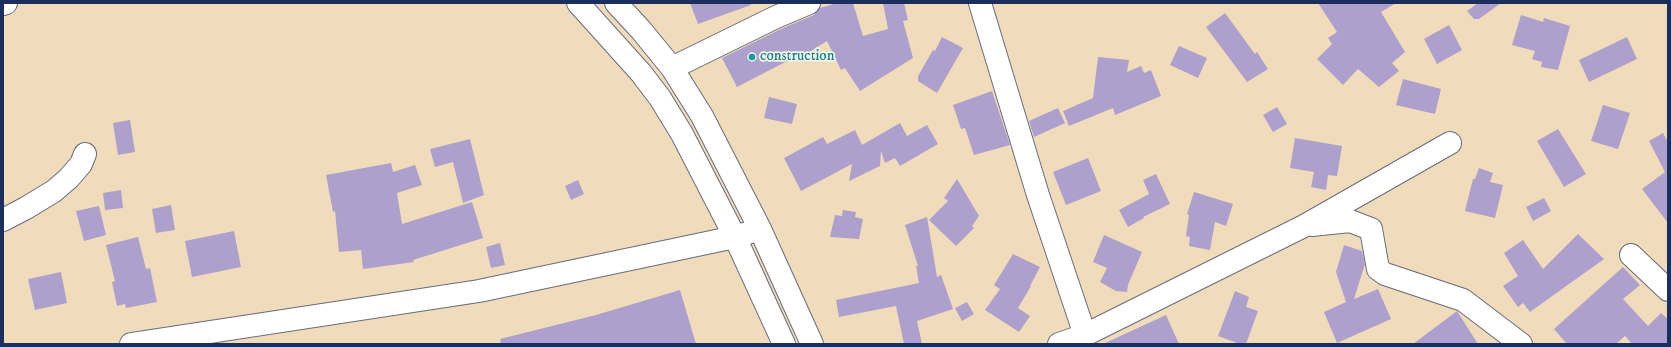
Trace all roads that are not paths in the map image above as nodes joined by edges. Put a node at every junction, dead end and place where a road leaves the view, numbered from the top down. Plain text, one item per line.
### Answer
1 (6, 3) edge
2 (578, 3) edge
3 (616, 3) edge
4 (809, 3) edge
5 (980, 3) edge
6 (3, 4) edge
7 (672, 68) junction
8 (1450, 143) dead end
9 (85, 154) dead end
10 (3, 220) edge
11 (1304, 226) junction
12 (760, 229) junction
13 (735, 237) junction
14 (1631, 255) dead end
15 (1668, 290) edge
16 (1085, 335) junction
17 (131, 344) edge
18 (784, 344) edge
19 (812, 344) edge
20 (1059, 344) edge
21 (1521, 344) edge

1 - 6 street
2 - 13 street
3 - 7 street
4 - 7 street
5 - 16 street
7 - 12 street
8 - 11 street
9 - 10 street
11 - 16 street
11 - 21 street
12 - 13 street
12 - 19 street
13 - 17 street
13 - 18 street
14 - 15 street
16 - 20 street

